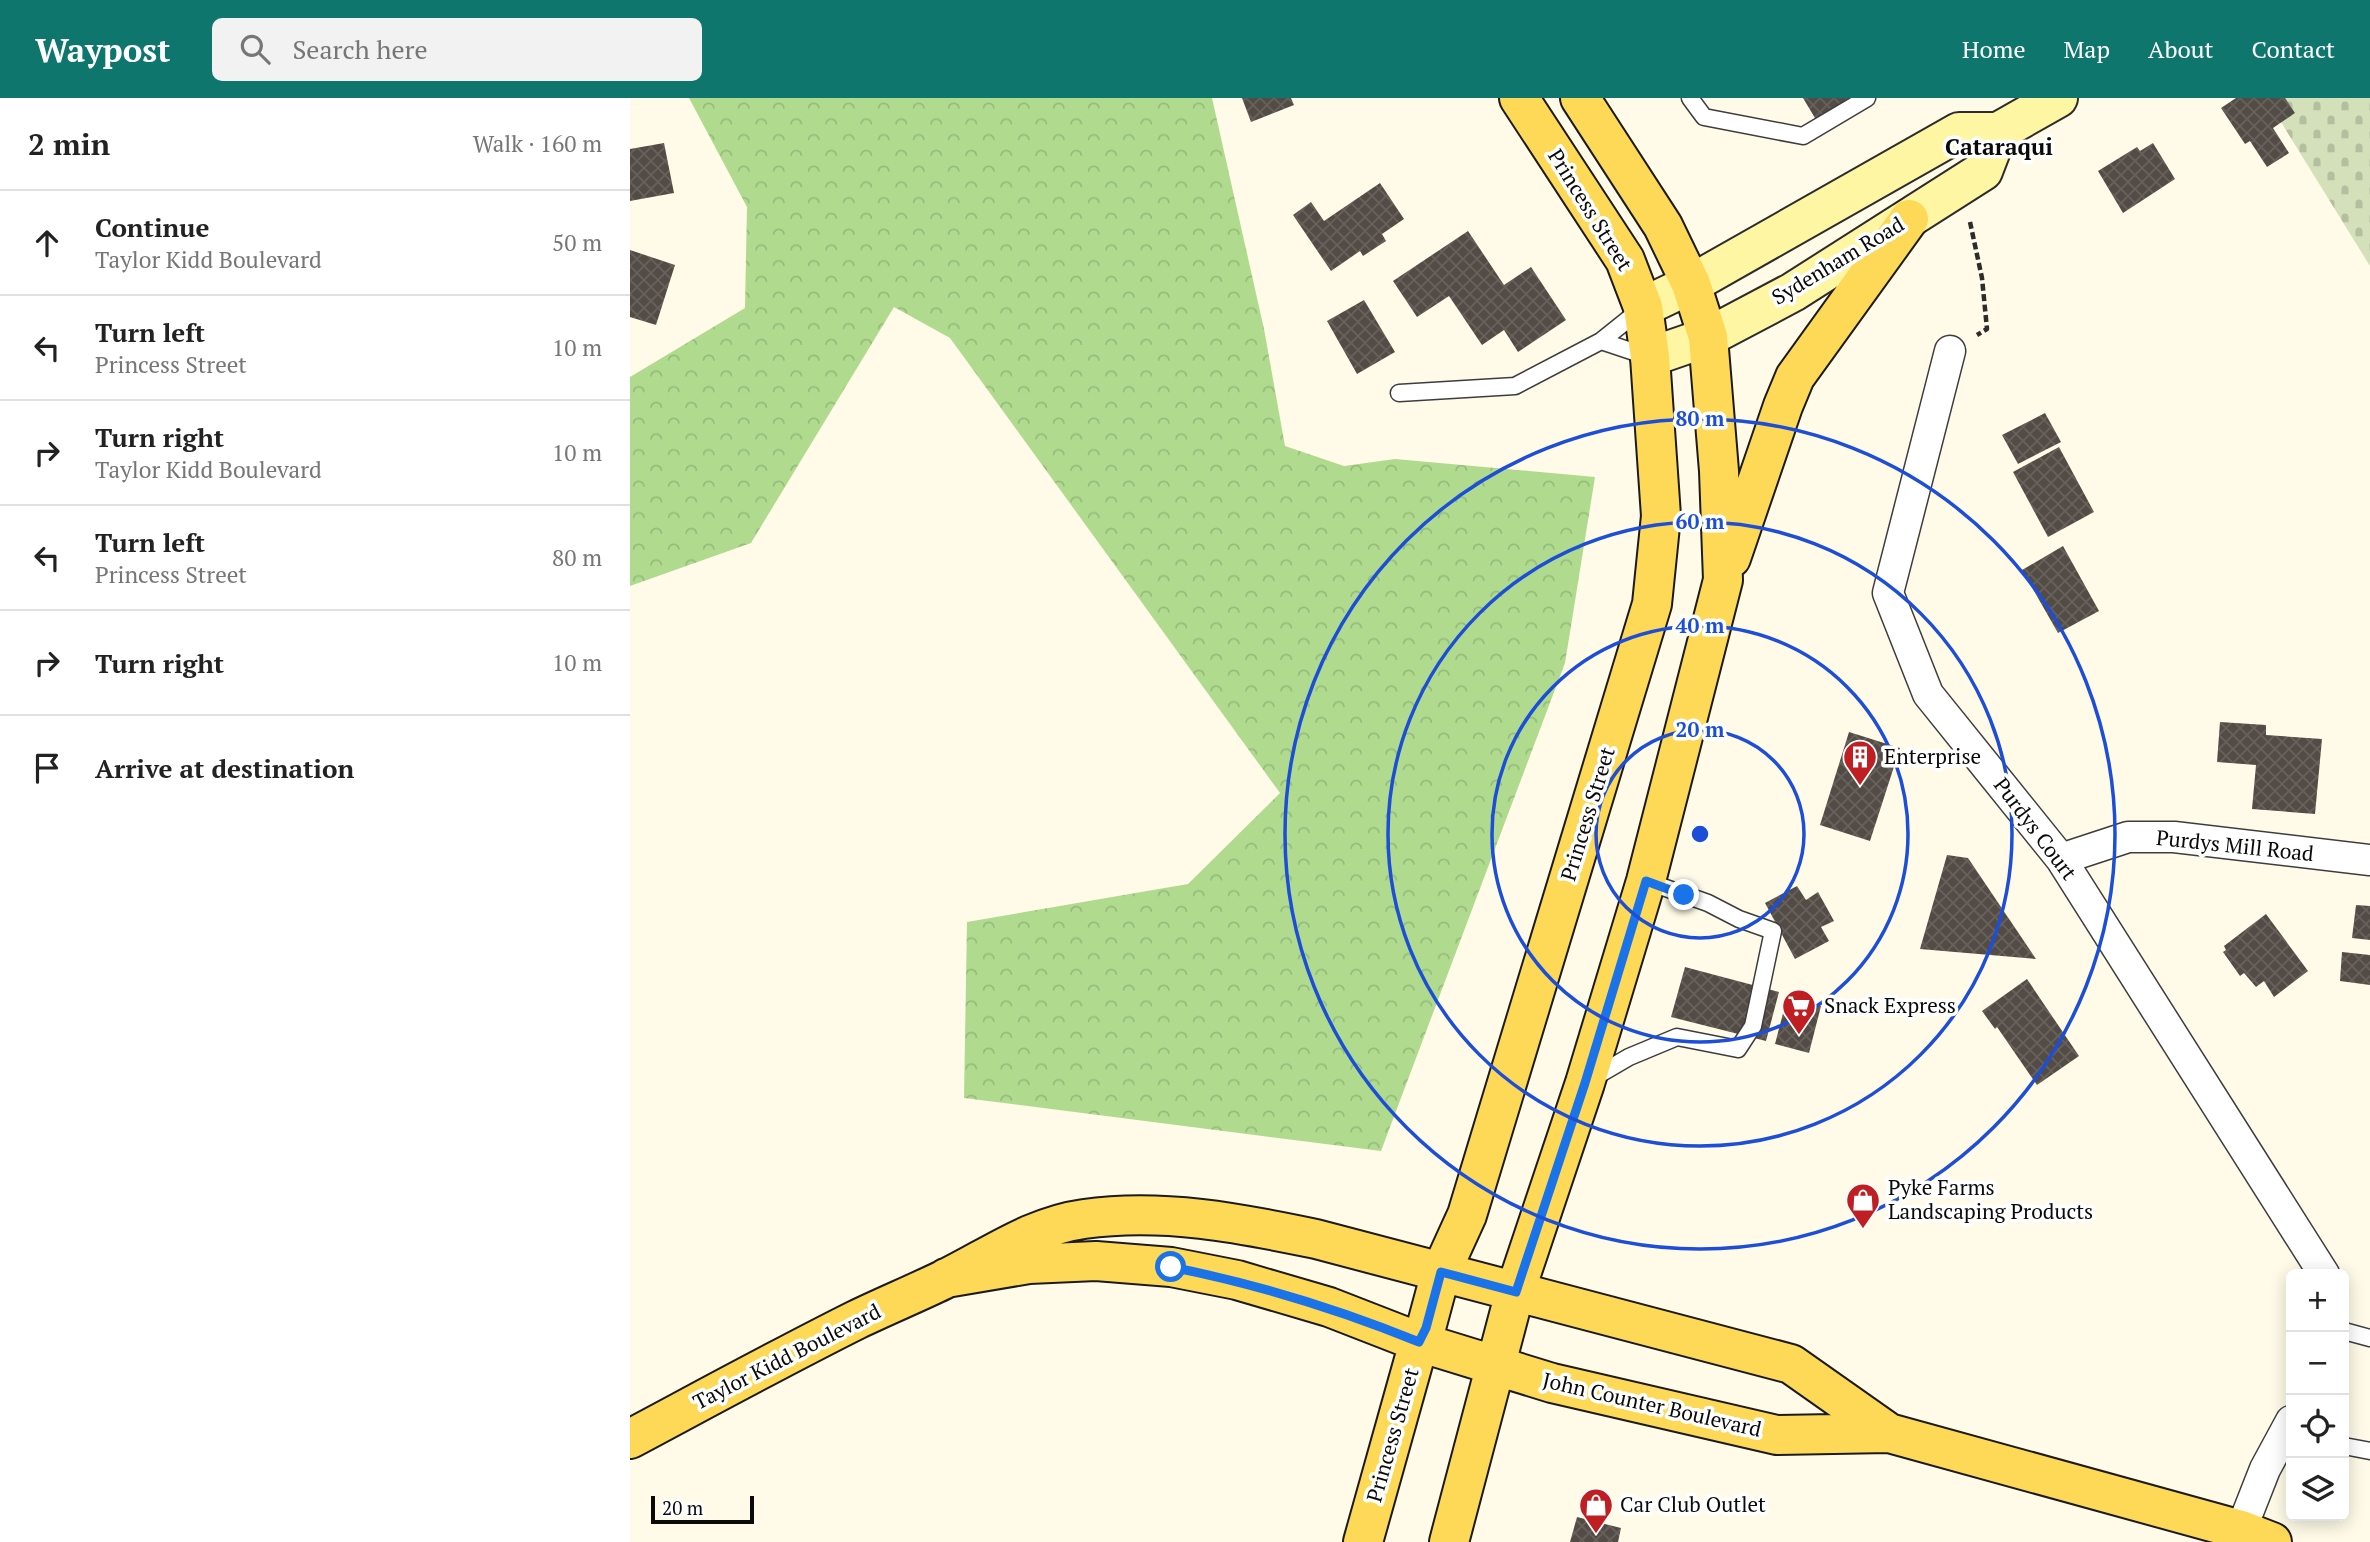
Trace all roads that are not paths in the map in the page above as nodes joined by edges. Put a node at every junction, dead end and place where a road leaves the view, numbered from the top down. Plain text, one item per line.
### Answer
1 (1519, 98) edge
2 (1580, 98) edge
3 (1690, 98) edge
4 (1867, 98) edge
5 (2058, 98) edge
6 (1998, 132) junction
7 (1909, 219) junction
8 (1691, 284) junction
9 (1643, 307) junction
10 (1708, 337) junction
11 (1601, 341) junction
12 (1950, 351) road end
13 (1650, 357) junction
14 (1399, 393) dead end
15 (1723, 580) junction
16 (2061, 859) junction
17 (2370, 860) edge
18 (1646, 881) junction
19 (1585, 1083) junction
20 (2321, 1269) edge
21 (1441, 1272) junction
22 (946, 1278) junction
23 (1516, 1292) junction
24 (2348, 1332) edge
25 (2370, 1338) edge
26 (1419, 1342) junction
27 (1497, 1366) junction
28 (1889, 1433) junction
29 (2286, 1435) edge
30 (630, 1439) edge
31 (2349, 1447) edge
32 (2370, 1451) edge
33 (2256, 1536) edge
34 (1363, 1542) edge
35 (1449, 1542) edge

1 - 9 main road, Princess Street
2 - 8 main road
3 - 4 lane
5 - 6 main road
6 - 7 main road, Sydenham Road
6 - 8 main road
7 - 10 main road, Sydenham Road
7 - 15 main road
8 - 9 main road
8 - 10 main road
9 - 11 lane
9 - 13 main road, Princess Street
10 - 13 main road, Sydenham Road
10 - 15 main road
11 - 13 lane
11 - 14 lane
12 - 16 street, Purdys Court
13 - 21 main road, Princess Street
15 - 18 main road
16 - 17 street, Purdys Mill Road
16 - 20 street, Purdys Court
18 - 19 main road
18 - 19 lane
19 - 23 main road
21 - 22 main road, Taylor Kidd Boulevard
21 - 23 main road, Taylor Kidd Boulevard
21 - 26 main road, Princess Street
22 - 26 main road, Taylor Kidd Boulevard
22 - 30 main road, Taylor Kidd Boulevard
23 - 27 main road
23 - 28 main road, John Counter Boulevard
24 - 25 lane
26 - 27 main road, John Counter Boulevard
26 - 34 main road, Princess Street
27 - 28 main road, John Counter Boulevard
27 - 35 main road
28 - 33 main road, John Counter Boulevard
29 - 33 street
31 - 32 lane

